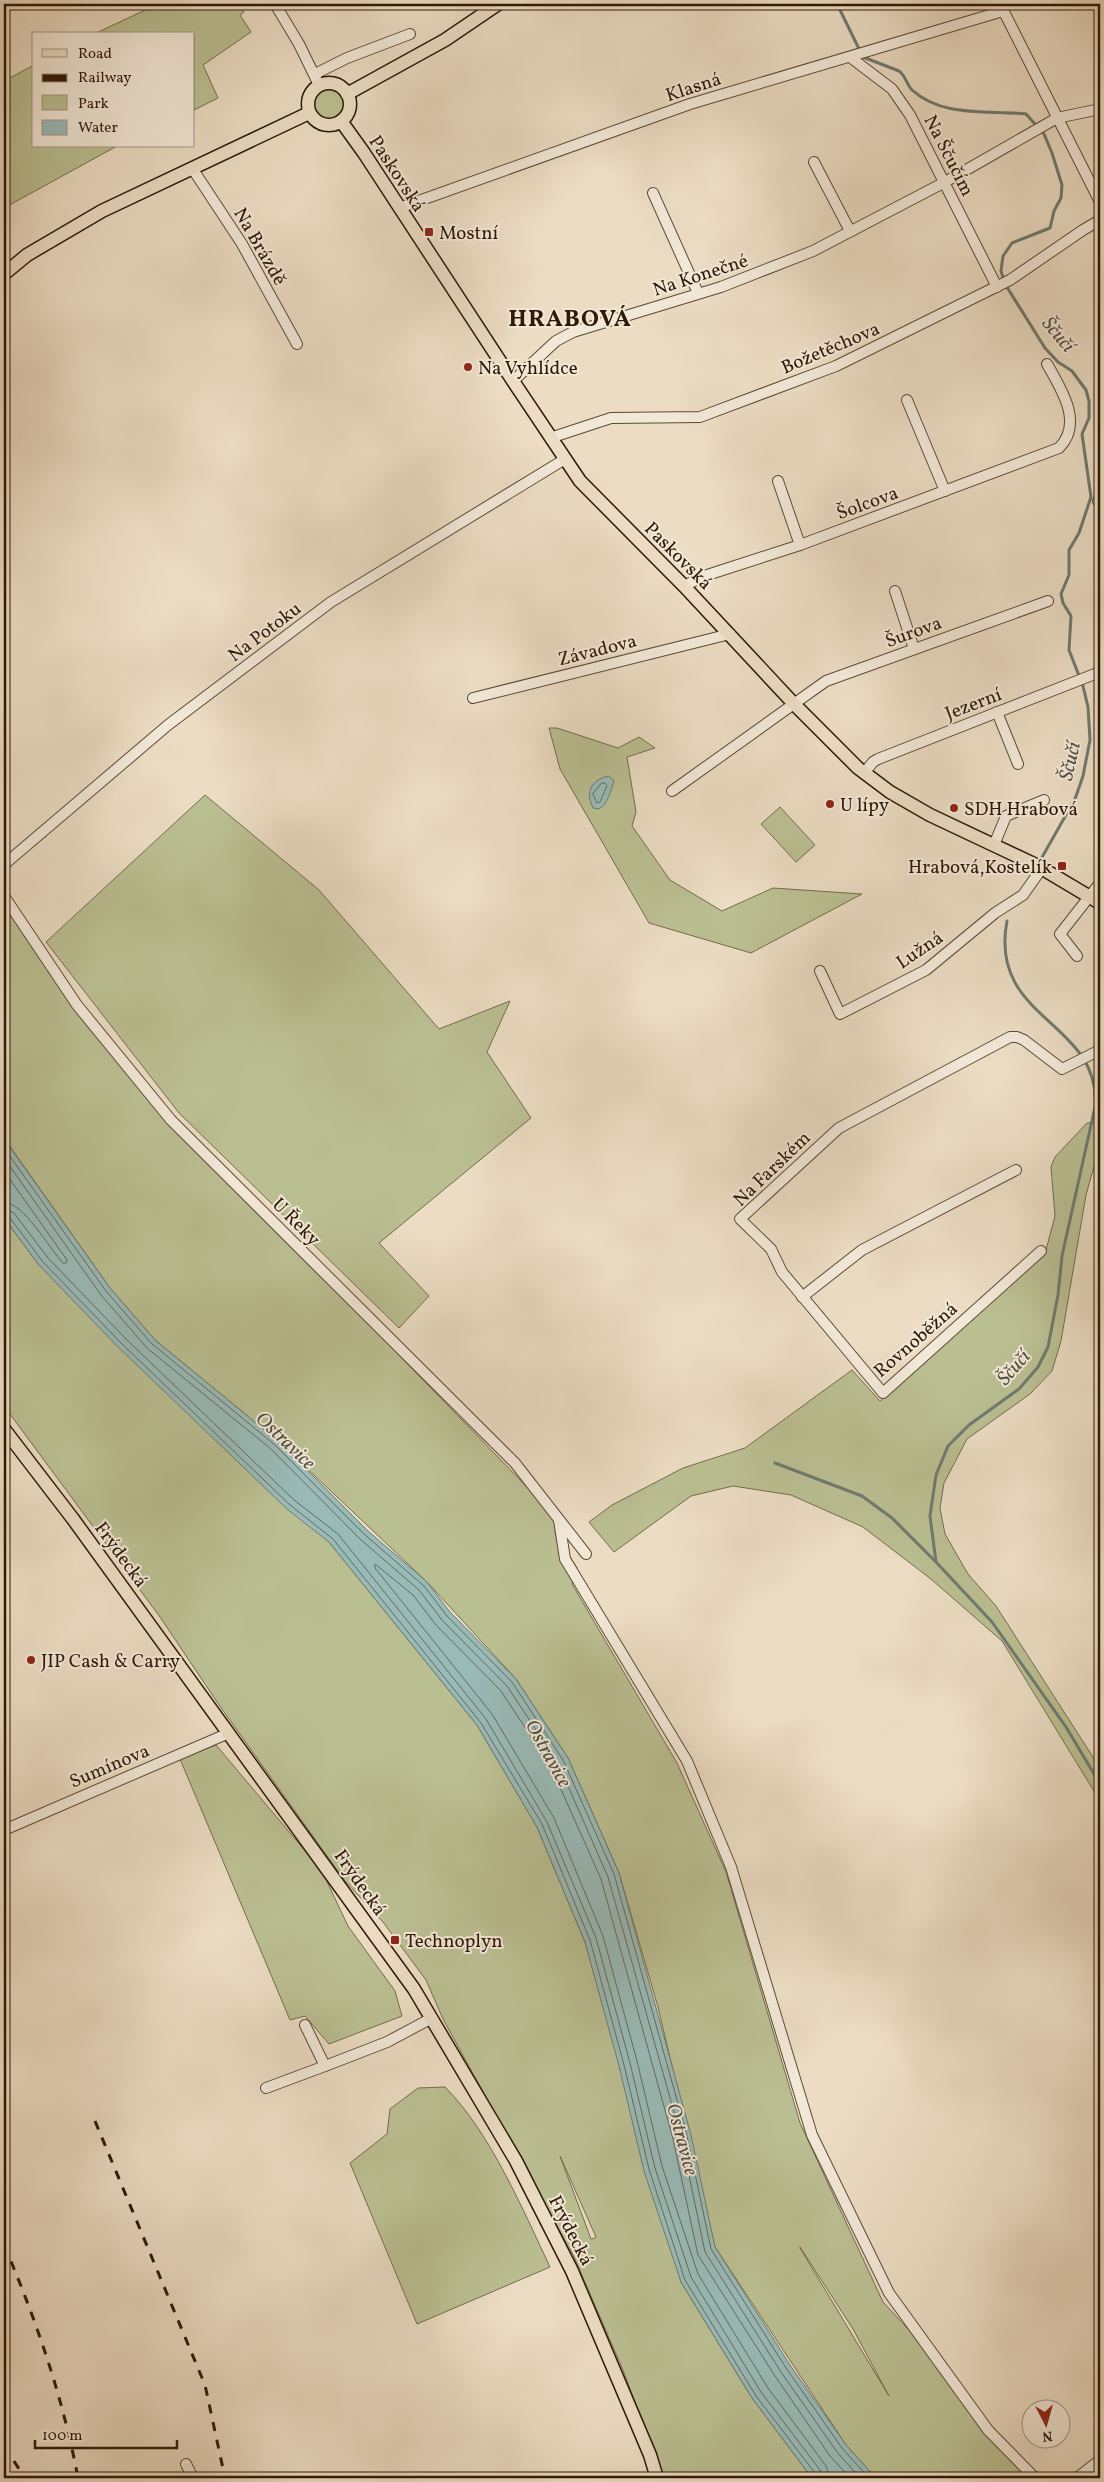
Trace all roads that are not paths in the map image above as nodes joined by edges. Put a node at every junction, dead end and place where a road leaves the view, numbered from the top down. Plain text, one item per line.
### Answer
1 (275, 4) edge
2 (498, 4) edge
3 (1001, 7) edge
4 (410, 34) dead end
5 (850, 57) junction
6 (317, 80) junction
7 (347, 94) junction
8 (1100, 109) edge
9 (309, 113) junction
10 (1057, 118) junction
11 (341, 121) junction
12 (814, 162) dead end
13 (192, 168) junction
14 (945, 182) junction
15 (653, 193) dead end
16 (1100, 202) edge
17 (399, 208) junction
18 (1100, 220) edge
19 (850, 231) junction
20 (4, 274) edge
21 (998, 286) junction
22 (698, 294) junction
23 (297, 344) dead end
24 (1047, 364) dead end
25 (512, 382) junction
26 (907, 400) dead end
27 (550, 438) junction
28 (565, 458) junction
29 (778, 481) dead end
30 (945, 491) junction
31 (800, 545) junction
32 (684, 586) junction
33 (895, 591) dead end
34 (1048, 601) dead end
35 (730, 634) junction
36 (914, 649) junction
37 (1100, 672) edge
38 (473, 698) dead end
39 (794, 704) junction
40 (997, 712) junction
41 (1018, 764) dead end
42 (864, 773) junction
43 (672, 791) dead end
44 (1044, 800) dead end
45 (994, 845) junction
46 (6, 863) dead end
47 (1042, 868) junction
48 (1100, 883) edge
49 (4, 896) edge
50 (1096, 900) edge
51 (1077, 956) dead end
52 (820, 971) dead end
53 (1100, 1050) edge
54 (1016, 1170) dead end
55 (1041, 1251) dead end
56 (802, 1297) junction
57 (4, 1429) edge
58 (559, 1520) junction
59 (586, 1554) dead end
60 (229, 1733) junction
61 (4, 1830) edge
62 (432, 2018) junction
63 (305, 2025) dead end
64 (325, 2066) junction
65 (266, 2088) dead end
66 (1100, 2460) edge
67 (186, 2464) dead end
68 (193, 2478) edge
69 (657, 2478) edge
70 (1035, 2478) edge
71 (1077, 2478) edge

1 - 6 street
2 - 7 main road
3 - 5 street, Klasná
3 - 10 street
4 - 6 street
5 - 14 street, Na Ščučím
5 - 17 street, Klasná
6 - 7 main road
6 - 9 main road
7 - 11 main road
8 - 10 street, Na Konečné
9 - 11 main road
9 - 13 main road
10 - 14 street, Na Konečné
10 - 16 street
11 - 17 main road, Paskovská
12 - 19 street
13 - 20 main road
13 - 23 street, Na Brázdě
14 - 19 street, Na Konečné
14 - 21 street, Na Ščučím
15 - 22 street
17 - 25 main road, Paskovská
18 - 21 street, Božetěchova
19 - 22 street, Na Konečné
21 - 27 street, Božetěchova
22 - 25 street, Na Konečné
24 - 30 street, Šolcova
25 - 27 main road, Paskovská
26 - 30 street
27 - 28 main road, Paskovská
28 - 32 main road, Paskovská
28 - 46 street, Na Potoku
29 - 31 street
30 - 31 street, Šolcova
31 - 32 street, Šolcova
32 - 35 main road, Paskovská
33 - 36 street
34 - 36 street, Šurova
35 - 38 street, Závadova
35 - 39 main road, Paskovská
36 - 39 street, Šurova
37 - 40 street, Jezerní
39 - 42 main road, Paskovská
39 - 43 street
40 - 41 street
40 - 42 street, Jezerní
42 - 45 main road, Paskovská
44 - 45 street
45 - 47 main road, Paskovská
47 - 50 main road, Paskovská
47 - 52 street, Lužná
48 - 50 street
49 - 58 street, U Řeky
50 - 51 street
53 - 56 street, Na Farském
54 - 56 street
55 - 56 street, Rovnoběžná
57 - 60 main road, Frýdecká
58 - 59 street, U Řeky
58 - 70 street
60 - 61 street, Sumínova
60 - 62 main road, Frýdecká
62 - 64 street
62 - 69 main road, Frýdecká
63 - 64 street
64 - 65 street
66 - 71 street
67 - 68 street

